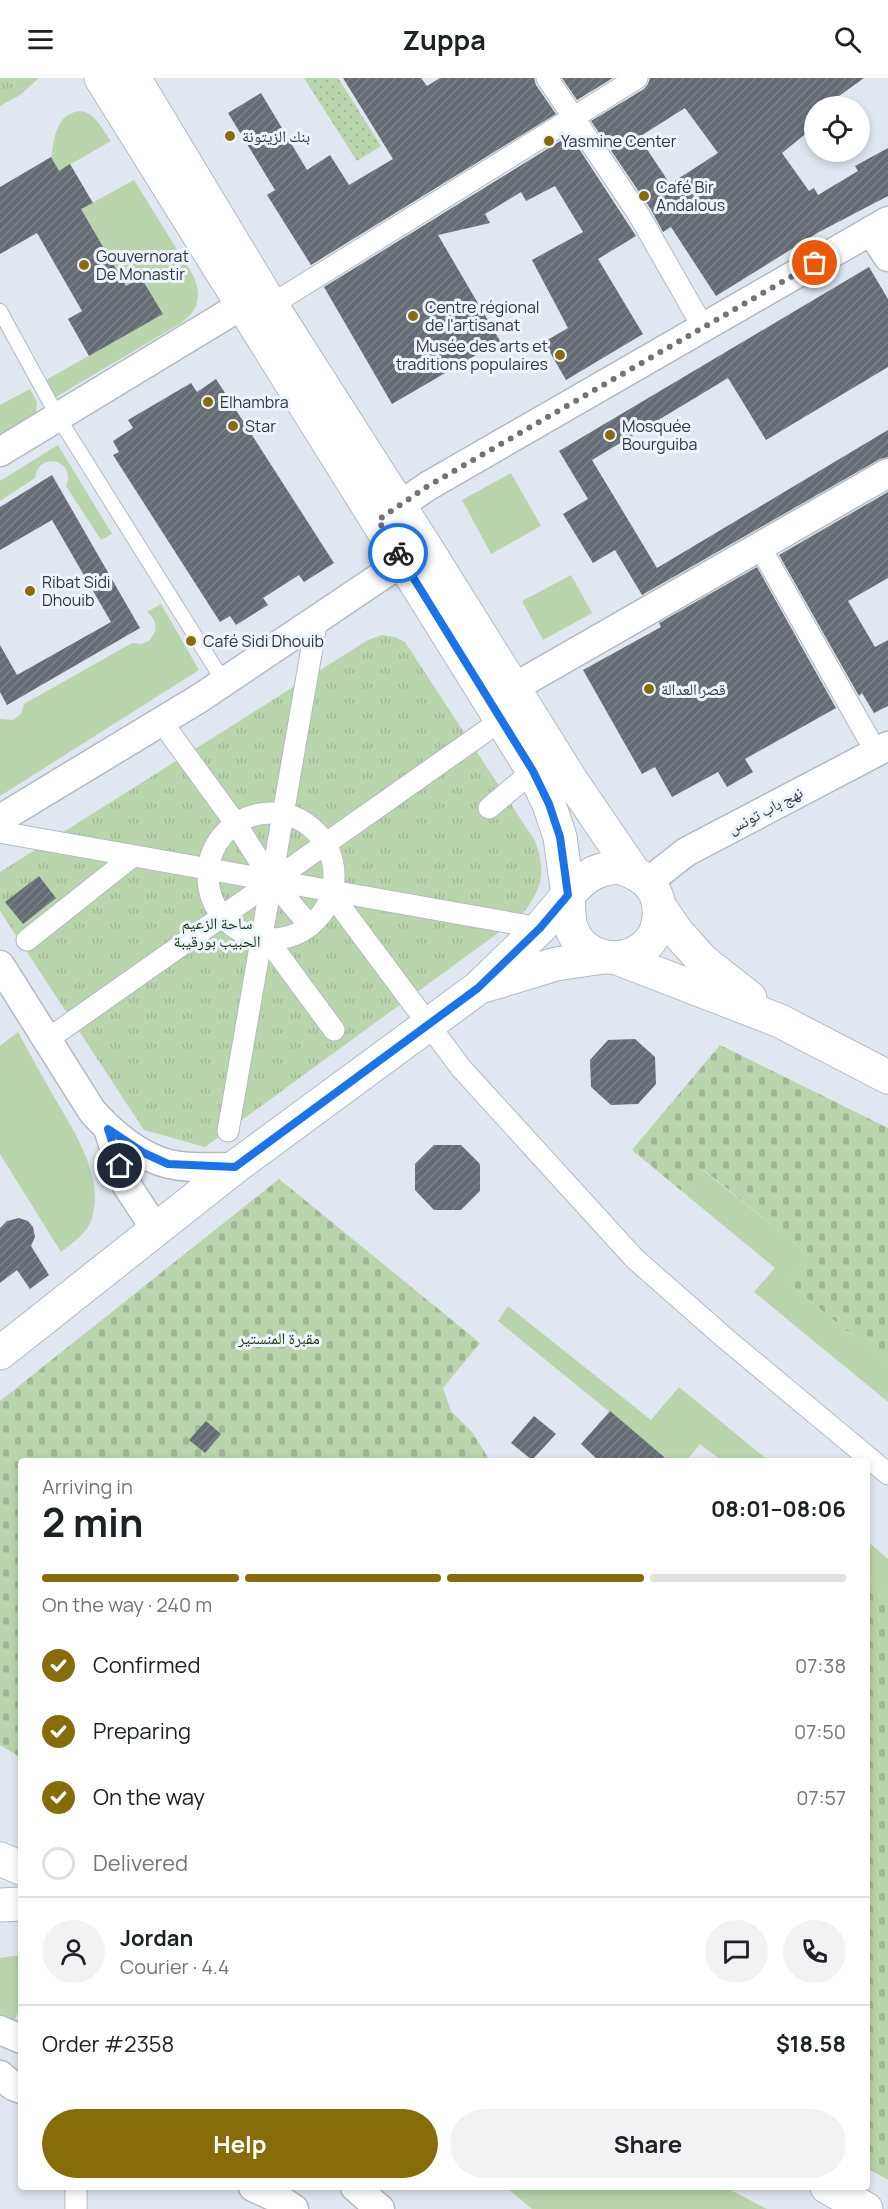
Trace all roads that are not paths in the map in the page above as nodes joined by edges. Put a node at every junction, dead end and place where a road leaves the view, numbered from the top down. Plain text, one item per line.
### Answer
1 (101, 78) edge
2 (134, 78) edge
3 (547, 78) edge
4 (637, 78) edge
5 (574, 116) junction
6 (880, 226) edge
7 (888, 257) edge
8 (259, 300) junction
9 (0, 311) edge
10 (703, 327) junction
11 (58, 417) junction
12 (0, 452) edge
13 (888, 474) edge
14 (388, 513) junction
15 (760, 546) junction
16 (414, 554) junction
17 (317, 620) junction
18 (224, 682) junction
19 (513, 688) junction
20 (161, 721) junction
21 (500, 721) junction
22 (882, 749) edge
23 (533, 771) junction
24 (489, 808) dead end
25 (284, 814) junction
26 (0, 819) edge
27 (236, 824) junction
28 (0, 832) edge
29 (326, 844) junction
30 (132, 856) junction
31 (207, 869) junction
32 (272, 880) junction
33 (647, 886) junction
34 (332, 893) junction
35 (568, 895) junction
36 (222, 917) junction
37 (310, 926) junction
38 (540, 928) junction
39 (265, 939) junction
40 (27, 940) dead end
41 (611, 958) junction
42 (0, 965) edge
43 (478, 988) junction
44 (780, 1020) junction
45 (430, 1024) junction
46 (334, 1030) dead end
47 (48, 1039) junction
48 (888, 1077) edge
49 (108, 1129) junction
50 (228, 1131) dead end
51 (235, 1167) junction
52 (156, 1230) junction
53 (0, 1353) edge
54 (869, 1458) edge
55 (870, 1459) edge
56 (888, 1474) edge
57 (0, 1859) edge
58 (18, 1867) edge
59 (18, 1904) edge
60 (0, 1905) edge
61 (0, 2030) edge
62 (18, 2038) edge
63 (0, 2075) edge
64 (18, 2088) edge
65 (76, 2190) edge
66 (260, 2190) edge
67 (358, 2190) edge
68 (832, 2190) edge
69 (76, 2209) edge
70 (294, 2209) edge
71 (380, 2209) edge
72 (866, 2209) edge

1 - 8 main road
2 - 8 main road
3 - 5 street
4 - 5 street
5 - 8 street
5 - 10 street
6 - 7 street
6 - 10 street
8 - 11 street
8 - 14 main road
9 - 11 lane
10 - 14 street
11 - 12 street
11 - 18 lane
13 - 15 street
14 - 16 main road
15 - 19 street
15 - 22 street
16 - 17 street
16 - 19 main road
16 - 21 main road
17 - 18 street
17 - 25 street
18 - 20 street
19 - 33 main road
20 - 26 street
20 - 27 street
21 - 23 main road
21 - 29 street
22 - 33 street, نهج باب تونس
23 - 24 street
23 - 35 main road
25 - 27 street
25 - 29 street
25 - 32 street
27 - 31 street
27 - 32 street
28 - 30 street
29 - 32 street
29 - 34 street
30 - 31 street
30 - 40 street
31 - 32 street
31 - 36 street
32 - 34 street
32 - 36 street
32 - 37 street
32 - 39 street
33 - 35 main road
33 - 41 main road
33 - 44 main road
34 - 37 street
34 - 38 street
34 - 45 street
35 - 38 main road
35 - 41 main road
36 - 39 street
36 - 47 street
37 - 39 street
38 - 43 main road
39 - 46 street
39 - 50 street
41 - 43 main road
41 - 44 main road
42 - 47 street
43 - 45 main road
44 - 48 main road
45 - 51 main road
45 - 54 street
47 - 49 street
49 - 51 street
49 - 52 street
51 - 52 main road
52 - 53 main road
55 - 56 street
57 - 58 main road
59 - 60 main road
61 - 62 street
63 - 64 street
65 - 69 street
66 - 70 street
67 - 71 street
68 - 72 main road

